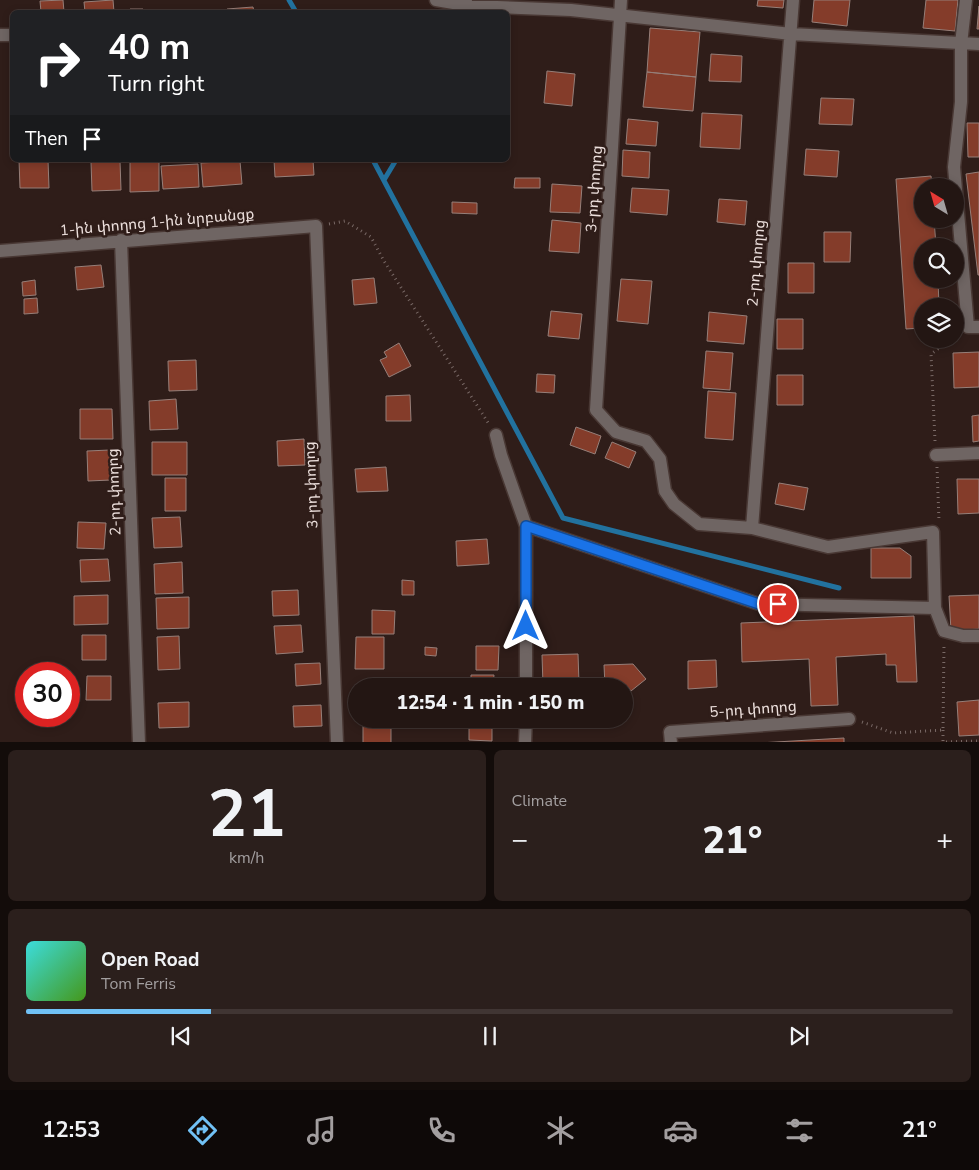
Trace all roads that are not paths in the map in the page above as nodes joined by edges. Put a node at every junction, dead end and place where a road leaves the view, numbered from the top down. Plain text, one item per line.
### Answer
1 (621, 0) edge
2 (794, 0) edge
3 (966, 0) edge
4 (442, 1) edge
5 (620, 16) junction
6 (791, 34) junction
7 (961, 44) junction
8 (979, 44) edge
9 (316, 226) joint
10 (121, 240) junction
11 (0, 251) edge
12 (979, 327) edge
13 (496, 435) road end
14 (979, 453) edge
15 (936, 455) dead end
16 (526, 526) junction
17 (752, 528) junction
18 (935, 608) junction
19 (979, 636) edge
20 (526, 678) edge
21 (849, 718) dead end
22 (526, 728) edge
23 (139, 742) edge
24 (337, 742) edge
25 (526, 742) edge
26 (671, 742) edge

1 - 5 street, 3-րդ փողոց
2 - 6 street, 2-րդ փողոց
3 - 7 street
4 - 5 street
5 - 6 street
5 - 17 street, 3-րդ փողոց
6 - 7 street
6 - 17 street, 2-րդ փողոց
7 - 8 street
7 - 12 street
9 - 10 street, 1-ին փողոց 1-ին նրբանցք
9 - 24 street, 3-րդ փողոց
10 - 11 street, 1-ին փողոց 1-ին նրբանցք
10 - 23 street, 2-րդ փողոց
13 - 16 street
14 - 15 street
16 - 18 street
16 - 20 street
17 - 18 street
18 - 19 street
21 - 26 street, 5-րդ փողոց
22 - 25 street

